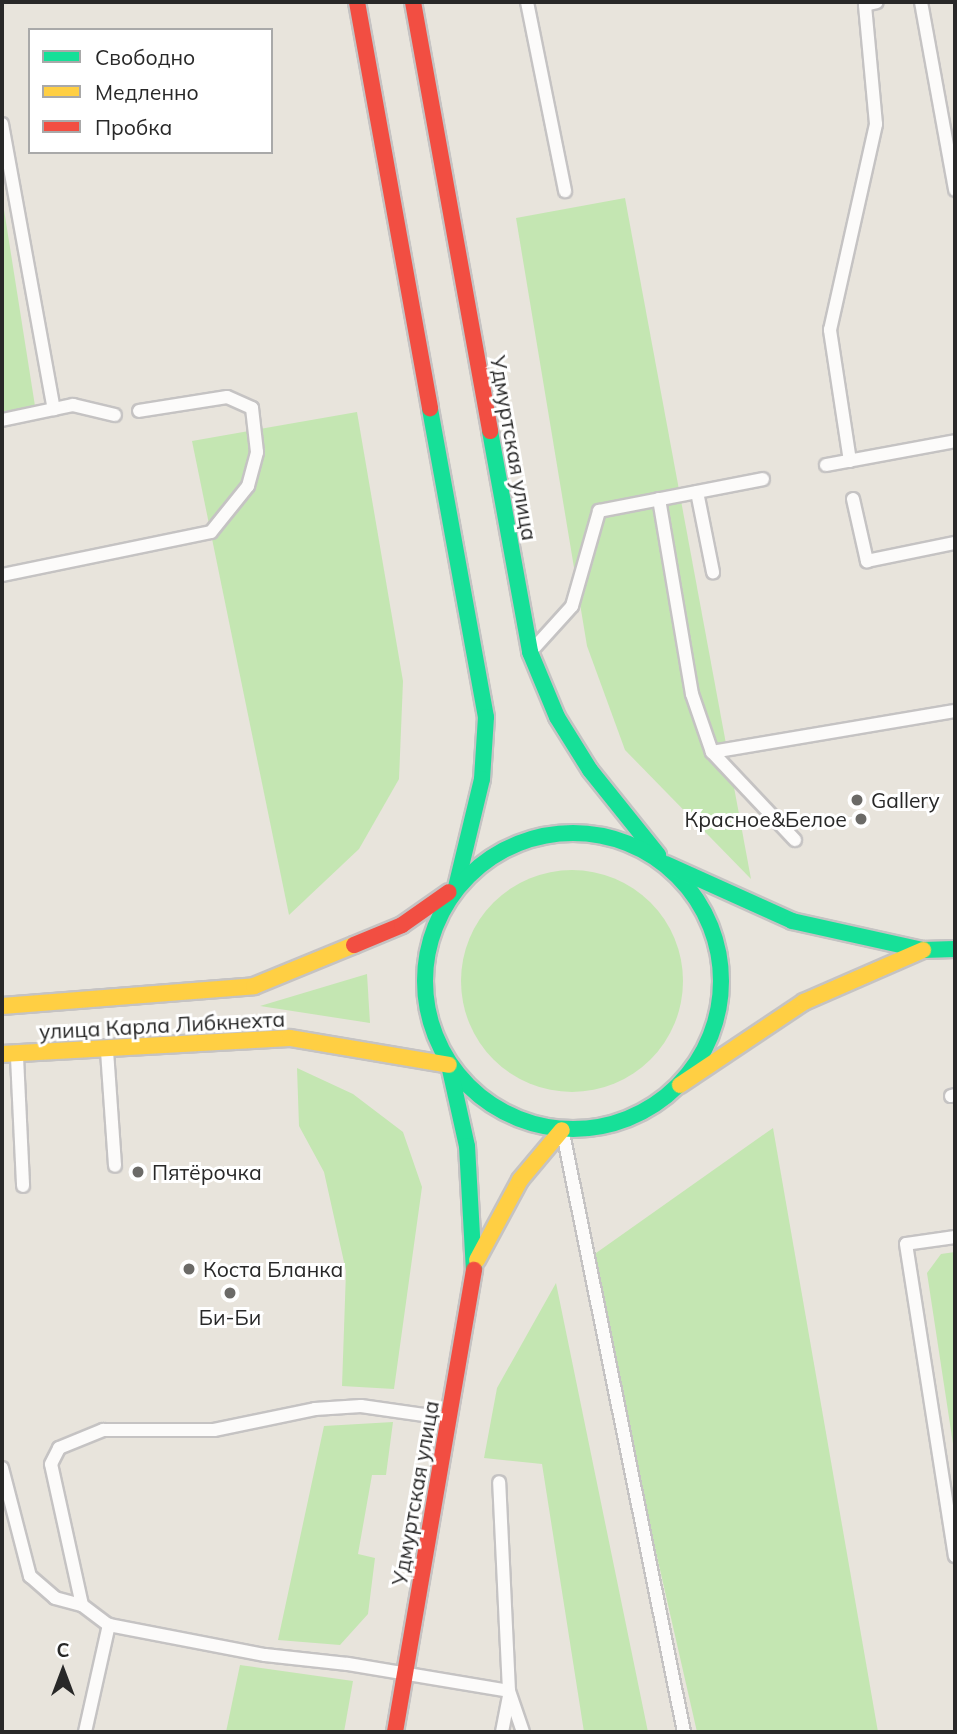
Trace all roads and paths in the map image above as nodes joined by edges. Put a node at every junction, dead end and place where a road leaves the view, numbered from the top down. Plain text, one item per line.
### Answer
1 (357, 2) edge
2 (413, 2) edge
3 (527, 2) edge
4 (877, 2) edge
5 (921, 2) edge
6 (2, 124) edge
7 (955, 190) edge
8 (565, 191) dead end
9 (54, 409) junction
10 (139, 411) dead end
11 (116, 415) dead end
12 (2, 420) edge
13 (955, 441) edge
14 (850, 461) junction
15 (826, 465) dead end
16 (763, 479) dead end
17 (697, 492) junction
18 (659, 499) junction
19 (853, 499) dead end
20 (955, 543) edge
21 (713, 572) dead end
22 (2, 575) edge
23 (530, 652) junction
24 (955, 711) edge
25 (712, 752) junction
26 (795, 840) dead end
27 (666, 864) junction
28 (456, 887) junction
29 (955, 949) edge
30 (923, 950) junction
31 (2, 1006) edge
32 (106, 1047) junction
33 (9, 1054) edge
34 (449, 1065) junction
35 (680, 1085) junction
36 (562, 1130) junction
37 (116, 1166) dead end
38 (23, 1186) dead end
39 (955, 1237) edge
40 (476, 1261) junction
41 (449, 1419) junction
42 (2, 1468) edge
43 (499, 1482) dead end
44 (955, 1556) edge
45 (82, 1605) junction
46 (109, 1625) junction
47 (405, 1674) junction
48 (509, 1691) junction
49 (85, 1732) edge
50 (395, 1732) edge
51 (502, 1732) edge
52 (523, 1732) edge
53 (684, 1732) edge

1 - 28 main road
2 - 23 main road, Удмуртская улица
3 - 8 lane
4 - 14 lane
5 - 7 lane
6 - 9 lane
9 - 11 lane
9 - 12 lane
10 - 22 lane
13 - 14 lane
14 - 15 lane
16 - 17 lane
17 - 18 lane
17 - 21 lane
18 - 23 lane
18 - 25 lane
19 - 20 lane
23 - 27 main road, Удмуртская улица
24 - 25 lane
25 - 26 lane
27 - 28 main road
27 - 30 main road
27 - 35 main road, Удмуртская улица
28 - 31 main road, улица Карла Либкнехта
28 - 34 main road
29 - 30 main road
30 - 35 main road
32 - 33 main road, улица Карла Либкнехта
32 - 34 main road, улица Карла Либкнехта
32 - 37 lane
33 - 38 lane
34 - 36 main road
34 - 40 main road, Удмуртская улица
35 - 36 main road
36 - 40 main road, Удмуртская улица
36 - 53 lane
39 - 44 lane
40 - 41 main road, Удмуртская улица
41 - 45 lane
41 - 47 main road, Удмуртская улица
42 - 45 lane
43 - 48 lane
45 - 46 lane
46 - 47 lane
46 - 49 lane
47 - 48 lane
47 - 50 main road, Удмуртская улица
48 - 51 lane
48 - 52 lane

